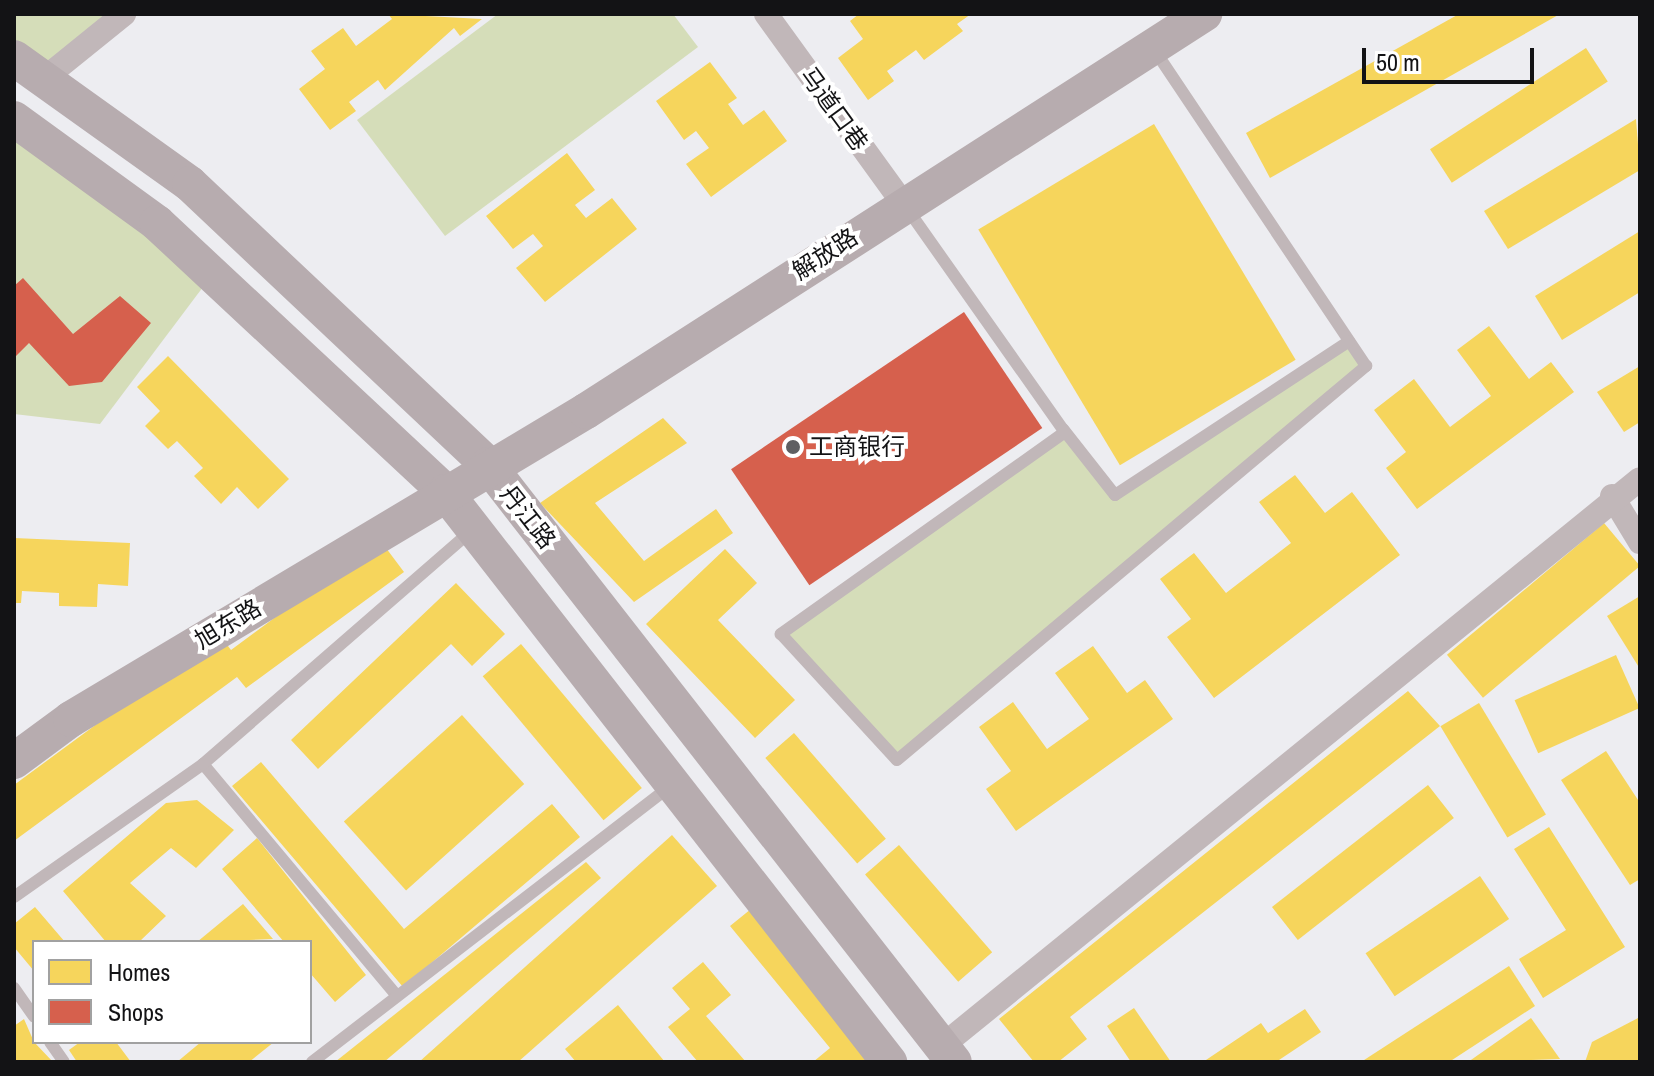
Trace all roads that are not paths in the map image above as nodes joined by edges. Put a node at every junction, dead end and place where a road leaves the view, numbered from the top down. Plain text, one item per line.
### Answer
1 (124, 14) edge
2 (766, 14) edge
3 (1204, 14) edge
4 (1152, 46) junction
5 (14, 58) edge
6 (45, 78) junction
7 (14, 119) edge
8 (903, 203) junction
9 (1349, 341) junction
10 (1063, 429) junction
11 (488, 465) junction
12 (1640, 479) edge
13 (445, 492) junction
14 (1612, 496) junction
15 (474, 529) junction
16 (1640, 542) edge
17 (14, 761) edge
18 (203, 764) junction
19 (672, 784) junction
20 (14, 897) edge
21 (14, 988) edge
22 (397, 996) junction
23 (32, 1014) edge
24 (51, 1044) edge
25 (948, 1054) edge
26 (64, 1062) edge
27 (312, 1062) edge
28 (889, 1062) edge

1 - 6 street
2 - 8 street, 马道口巷
3 - 4 main road, 解放路
4 - 8 main road, 解放路
4 - 9 lane
5 - 6 main road, 丹江路
6 - 11 main road, 丹江路
7 - 13 main road, 丹江路
8 - 10 lane
8 - 11 main road, 解放路
9 - 10 lane
9 - 10 lane
11 - 13 main road, 解放路
11 - 25 main road, 丹江路
12 - 14 street
13 - 15 main road, 丹江路
13 - 17 main road, 旭东路
14 - 16 street
14 - 25 street
15 - 18 lane
15 - 19 main road, 丹江路
18 - 20 lane
18 - 22 lane
19 - 22 lane
19 - 28 main road, 丹江路
21 - 23 lane
22 - 27 lane
24 - 26 lane

